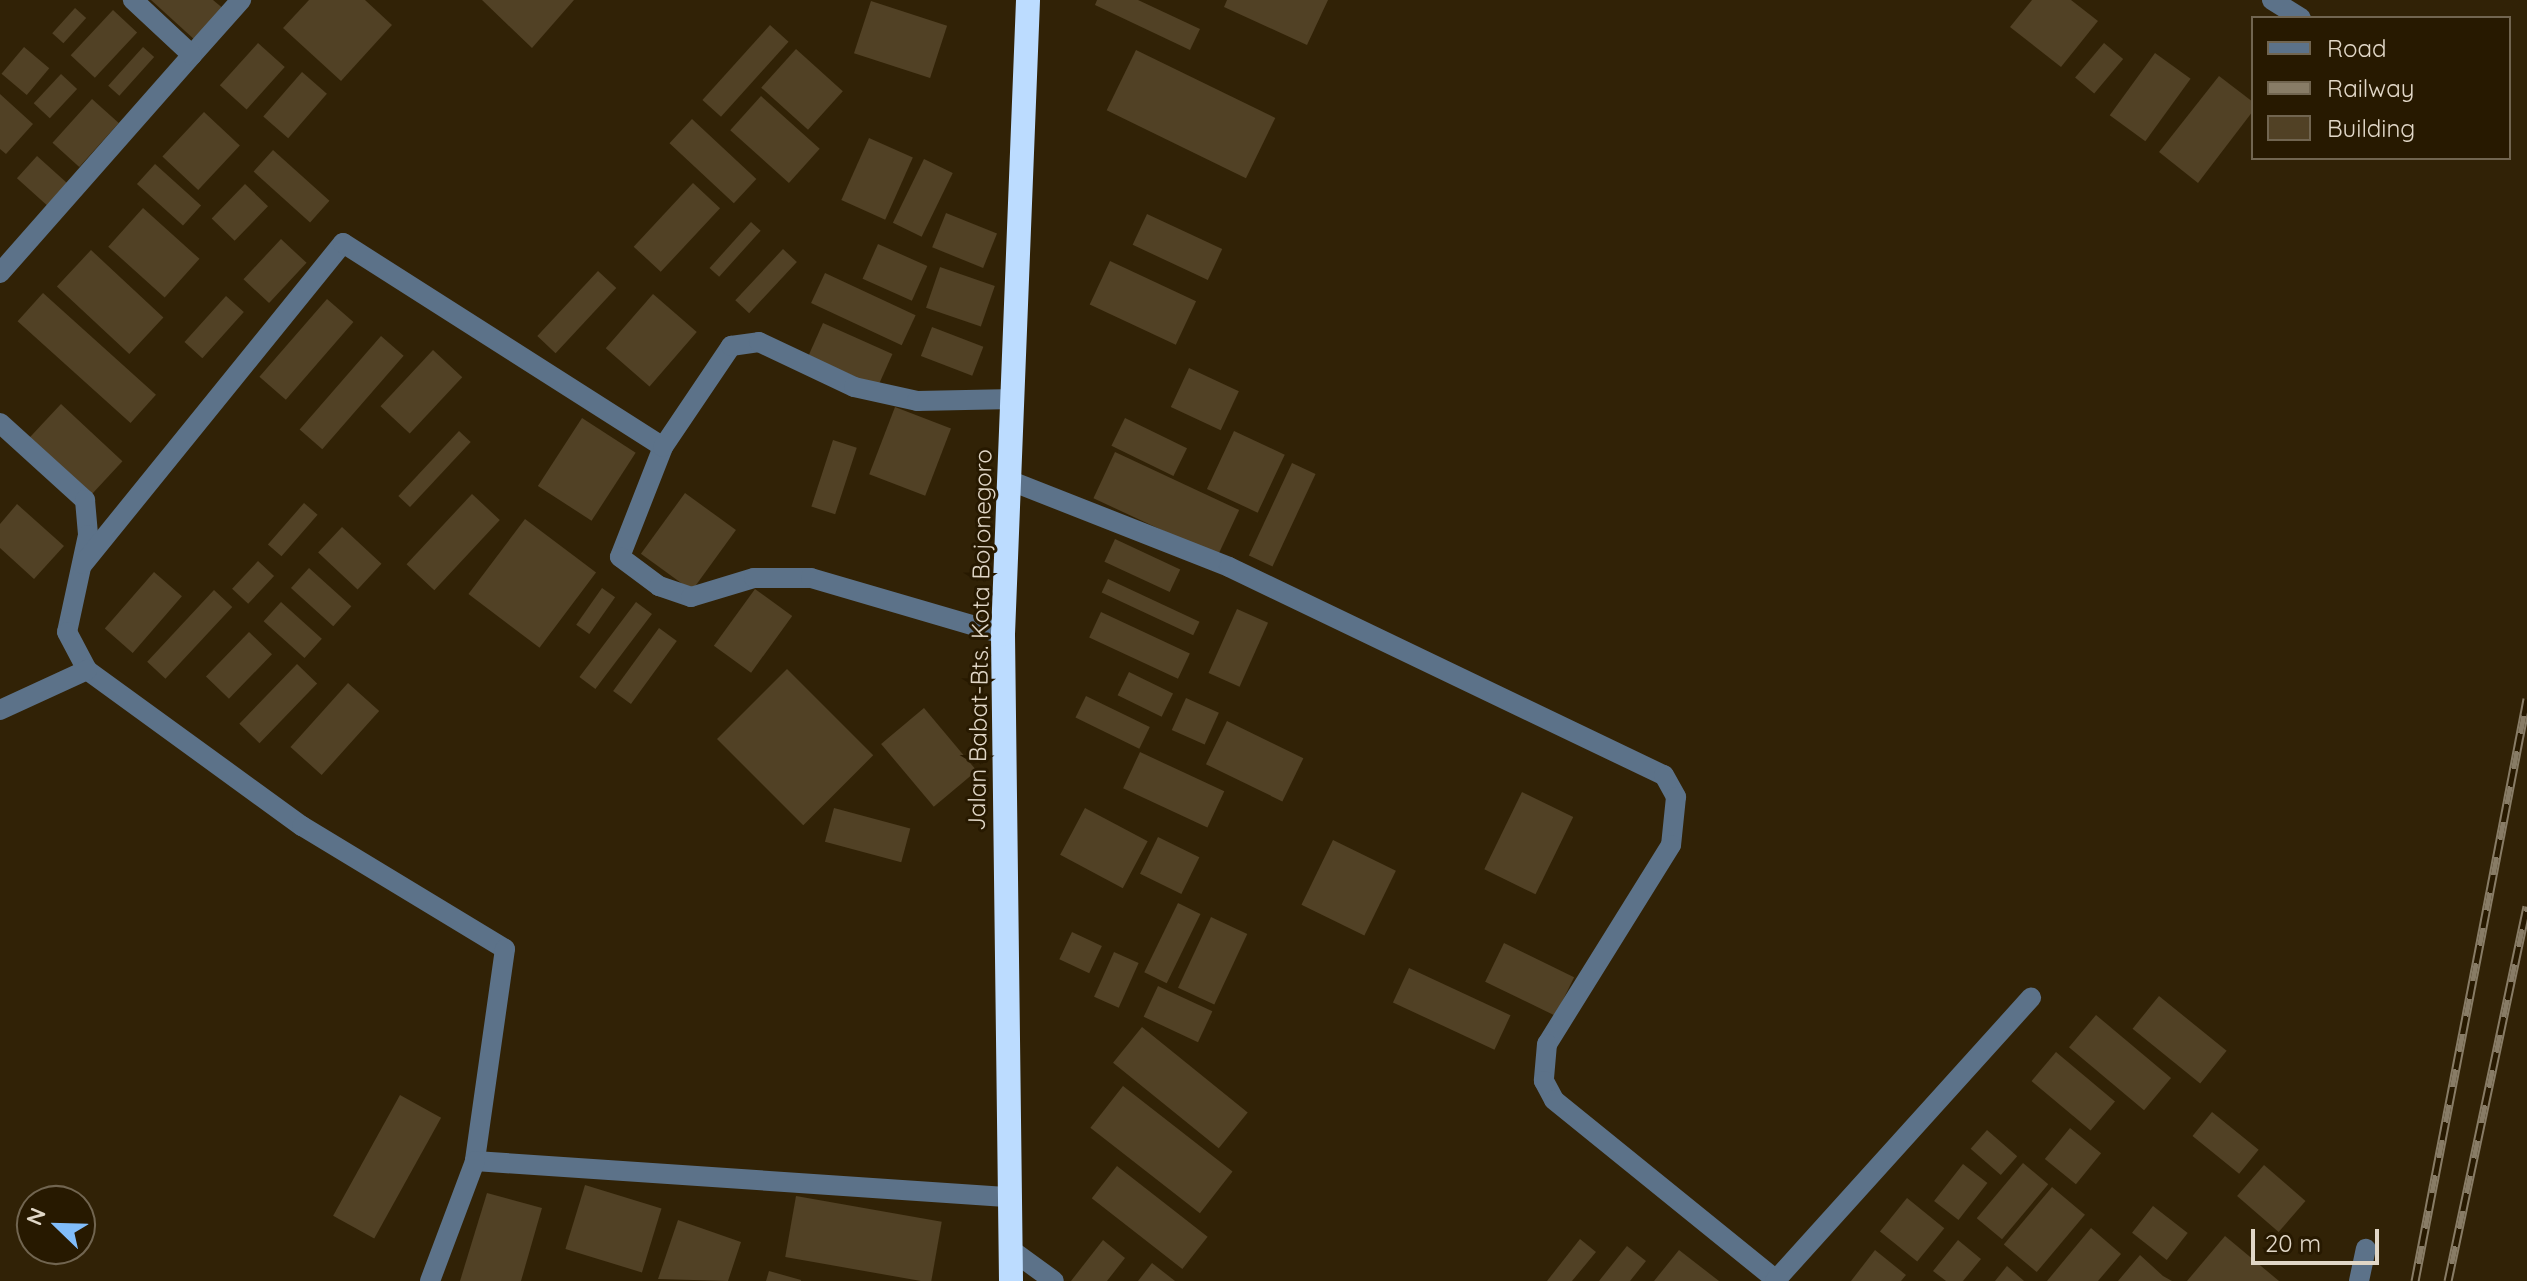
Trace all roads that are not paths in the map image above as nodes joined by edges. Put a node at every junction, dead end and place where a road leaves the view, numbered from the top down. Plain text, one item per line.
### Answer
1 (133, 0) edge
2 (241, 0) edge
3 (1028, 0) edge
4 (2272, 0) edge
5 (2298, 16) edge
6 (192, 55) junction
7 (0, 273) edge
8 (1014, 399) junction
9 (0, 423) edge
10 (663, 447) junction
11 (1011, 481) junction
12 (83, 564) junction
13 (1003, 634) junction
14 (87, 670) junction
15 (0, 710) edge
16 (2031, 998) dead end
17 (475, 1161) junction
18 (1006, 1197) junction
19 (1010, 1249) junction
20 (2366, 1249) dead end
21 (1776, 1280) edge
22 (430, 1281) edge
23 (1011, 1281) edge
24 (1054, 1281) edge
25 (2359, 1281) edge

1 - 6 street
2 - 6 street
3 - 8 highway, Jalan Babat-Bts. Kota Bojonegoro
4 - 5 street
6 - 7 street
8 - 10 street
8 - 11 highway, Jalan Babat-Bts. Kota Bojonegoro
9 - 12 street
10 - 12 street
10 - 13 street
11 - 13 highway, Jalan Babat-Bts. Kota Bojonegoro
11 - 21 street
12 - 14 street
13 - 18 highway, Jalan Babat-Bts. Kota Bojonegoro
14 - 15 street
14 - 17 street
16 - 21 street
17 - 18 street
17 - 22 street
18 - 19 highway, Jalan Babat-Bts. Kota Bojonegoro
19 - 23 highway, Jalan Babat-Bts. Kota Bojonegoro
19 - 24 street
20 - 25 street

